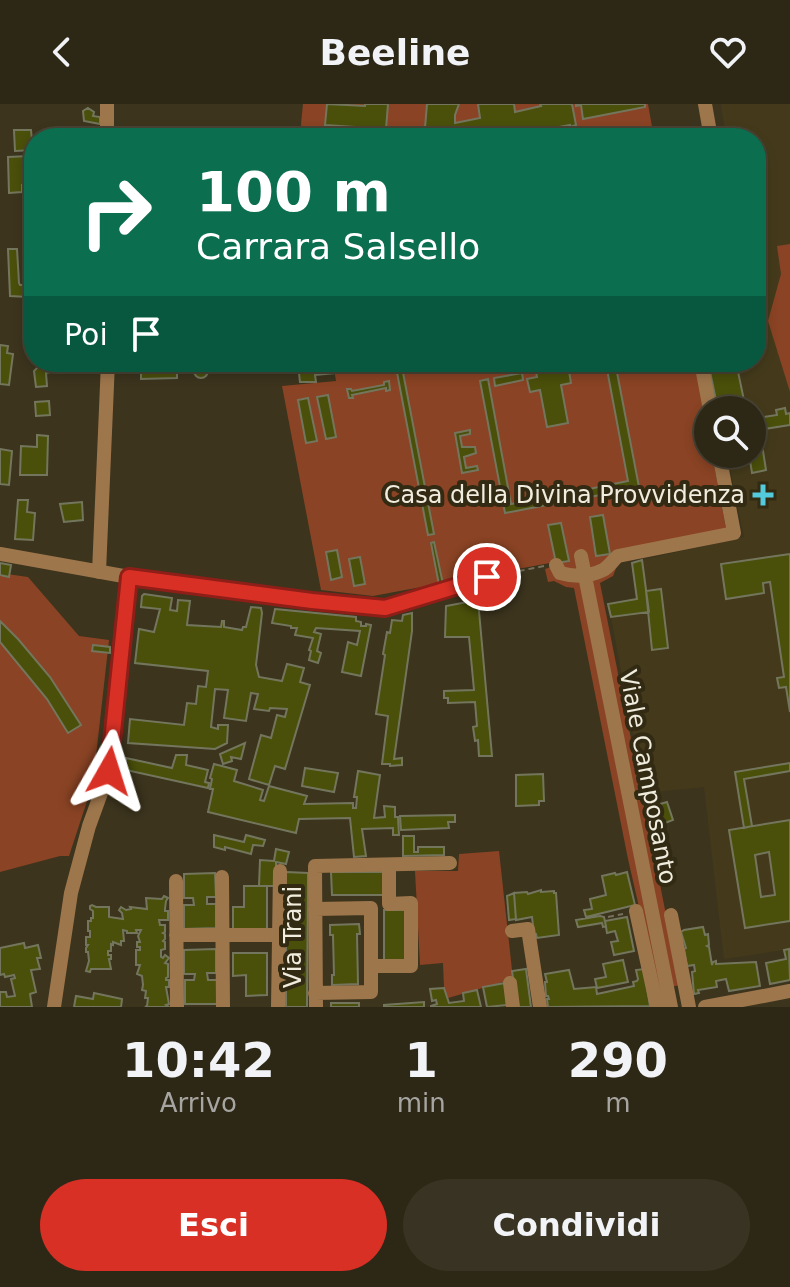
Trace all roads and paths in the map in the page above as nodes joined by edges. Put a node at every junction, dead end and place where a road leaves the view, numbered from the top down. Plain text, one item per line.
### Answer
1 (107, 104) edge
2 (705, 104) edge
3 (107, 128) edge
4 (709, 128) edge
5 (108, 372) edge
6 (703, 372) edge
7 (707, 396) edge
8 (722, 468) edge
9 (0, 554) edge
10 (581, 556) dead end
11 (553, 565) joint
12 (99, 572) junction
13 (585, 575) junction
14 (129, 577) junction
15 (487, 577) joint
16 (450, 863) dead end
17 (389, 865) junction
18 (280, 871) dead end
19 (222, 877) dead end
20 (176, 881) dead end
21 (315, 909) junction
22 (636, 911) joint
23 (671, 915) dead end
24 (608, 917) dead end
25 (512, 931) dead end
26 (176, 935) junction
27 (222, 935) junction
28 (279, 935) junction
29 (371, 966) junction
30 (510, 983) dead end
31 (790, 991) edge
32 (316, 1000) edge
33 (766, 1001) edge
34 (715, 1006) edge
35 (54, 1007) edge
36 (177, 1007) edge
37 (223, 1007) edge
38 (278, 1007) edge
39 (513, 1007) edge
40 (540, 1007) edge
41 (657, 1007) edge
42 (671, 1007) edge
43 (689, 1007) edge

1 - 3 street
2 - 4 street
5 - 12 street
6 - 7 street
8 - 13 street
9 - 12 street
10 - 13 street, Viale Camposanto
11 - 13 street
11 - 15 path
12 - 14 street
13 - 42 street, Viale Camposanto
14 - 15 street
14 - 35 street
16 - 17 street
17 - 21 street, Via Trani
17 - 29 street
18 - 28 street
19 - 27 street
20 - 26 street
21 - 29 street
21 - 32 street, Via Trani
22 - 24 path
22 - 41 street, Viale Camposanto
23 - 43 street, Viale Camposanto
25 - 40 street
26 - 27 street
26 - 36 street
27 - 28 street
27 - 37 street
28 - 38 street
29 - 32 street
30 - 39 street
31 - 33 street
33 - 34 street

